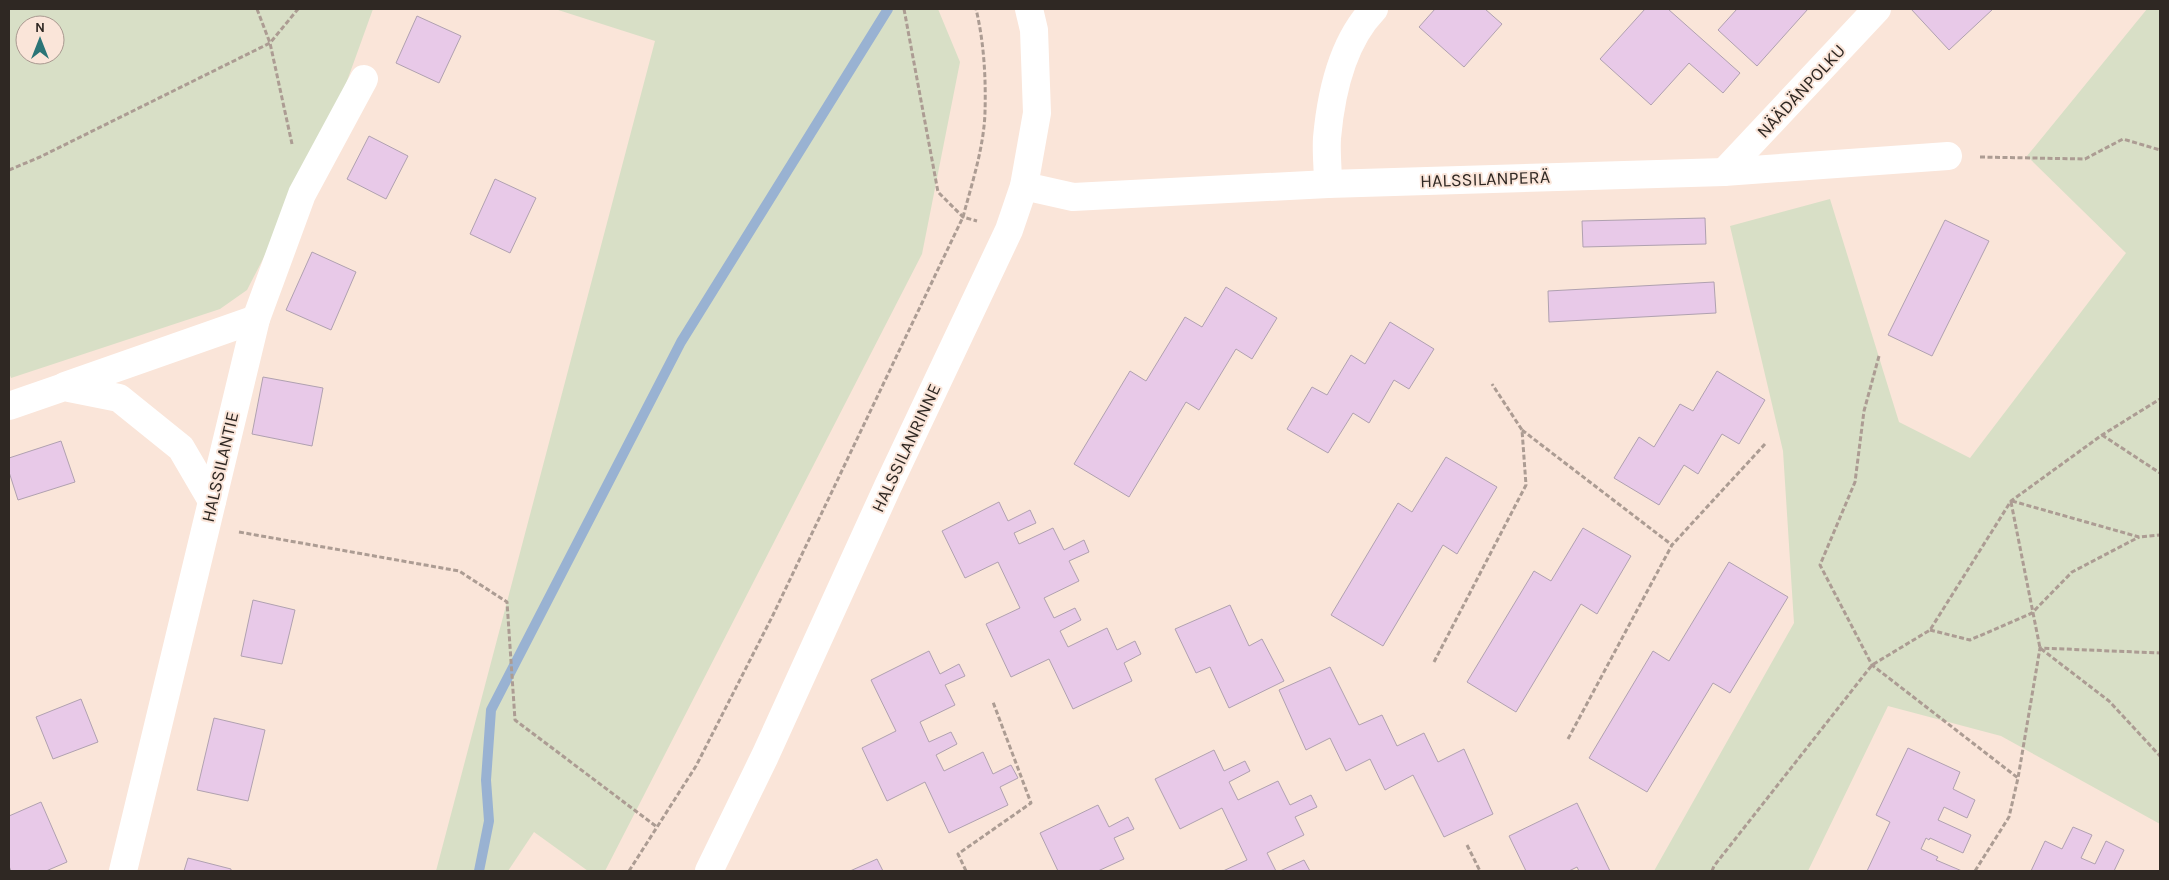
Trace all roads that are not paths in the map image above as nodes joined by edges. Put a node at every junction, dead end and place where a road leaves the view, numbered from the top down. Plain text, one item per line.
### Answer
1 (1029, 9) edge
2 (1374, 9) edge
3 (1877, 9) edge
4 (364, 79) dead end
5 (1948, 156) road end
6 (1724, 172) junction
7 (1328, 184) junction
8 (1024, 186) junction
9 (256, 319) junction
10 (64, 387) junction
11 (9, 406) edge
12 (209, 513) junction
13 (124, 871) edge
14 (709, 871) edge

1 - 8 street, HALSSILANRINNE
2 - 7 street
3 - 6 street, NÄÄDÄNPOLKU
4 - 9 street, HALSSILANTIE
5 - 6 street, HALSSILANPERÄ
6 - 7 street, HALSSILANPERÄ
7 - 8 street, HALSSILANPERÄ
8 - 14 street, HALSSILANRINNE
9 - 10 street
9 - 12 street, HALSSILANTIE
10 - 11 street
10 - 12 street
12 - 13 street, HALSSILANTIE

